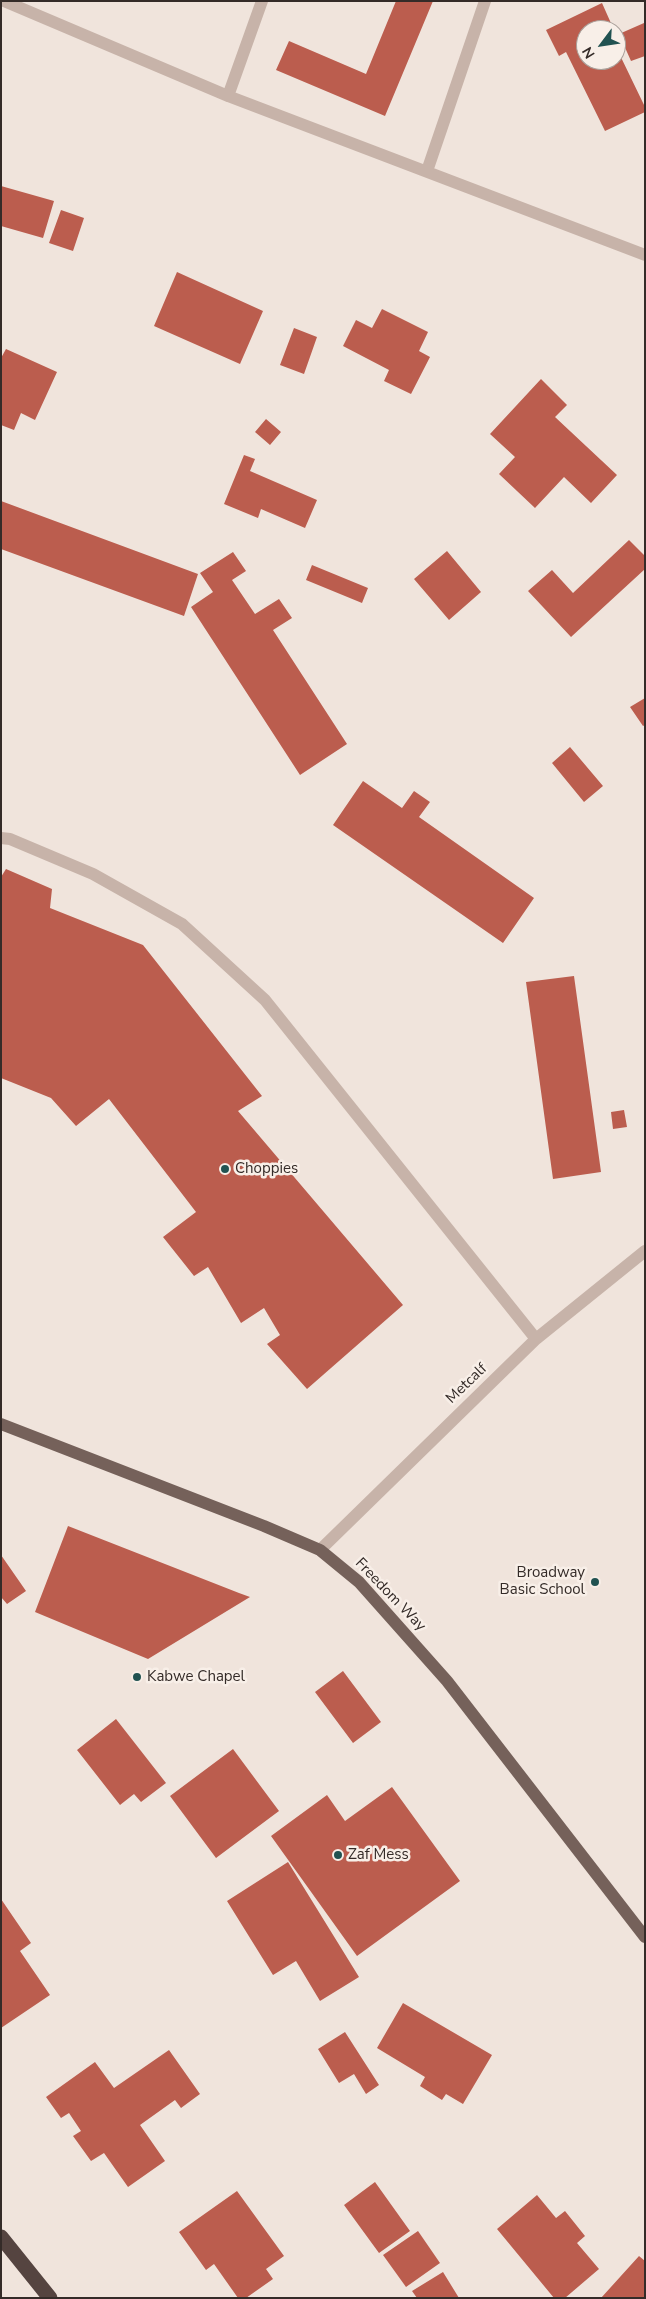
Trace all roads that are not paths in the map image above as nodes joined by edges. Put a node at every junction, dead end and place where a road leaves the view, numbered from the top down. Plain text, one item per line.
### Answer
1 (4, 1) edge
2 (262, 1) edge
3 (485, 1) edge
4 (228, 96) junction
5 (428, 171) junction
6 (645, 255) edge
7 (1, 838) edge
8 (645, 1251) edge
9 (536, 1339) junction
10 (1, 1424) edge
11 (320, 1550) junction
12 (645, 1937) edge
13 (1, 2237) edge
14 (50, 2298) edge

1 - 4 street
2 - 4 street
3 - 5 street
4 - 5 street
5 - 6 street
7 - 9 street
8 - 9 street, Metcalf
9 - 11 street, Metcalf
10 - 11 main road, Freedom Way
11 - 12 main road, Freedom Way
13 - 14 highway

